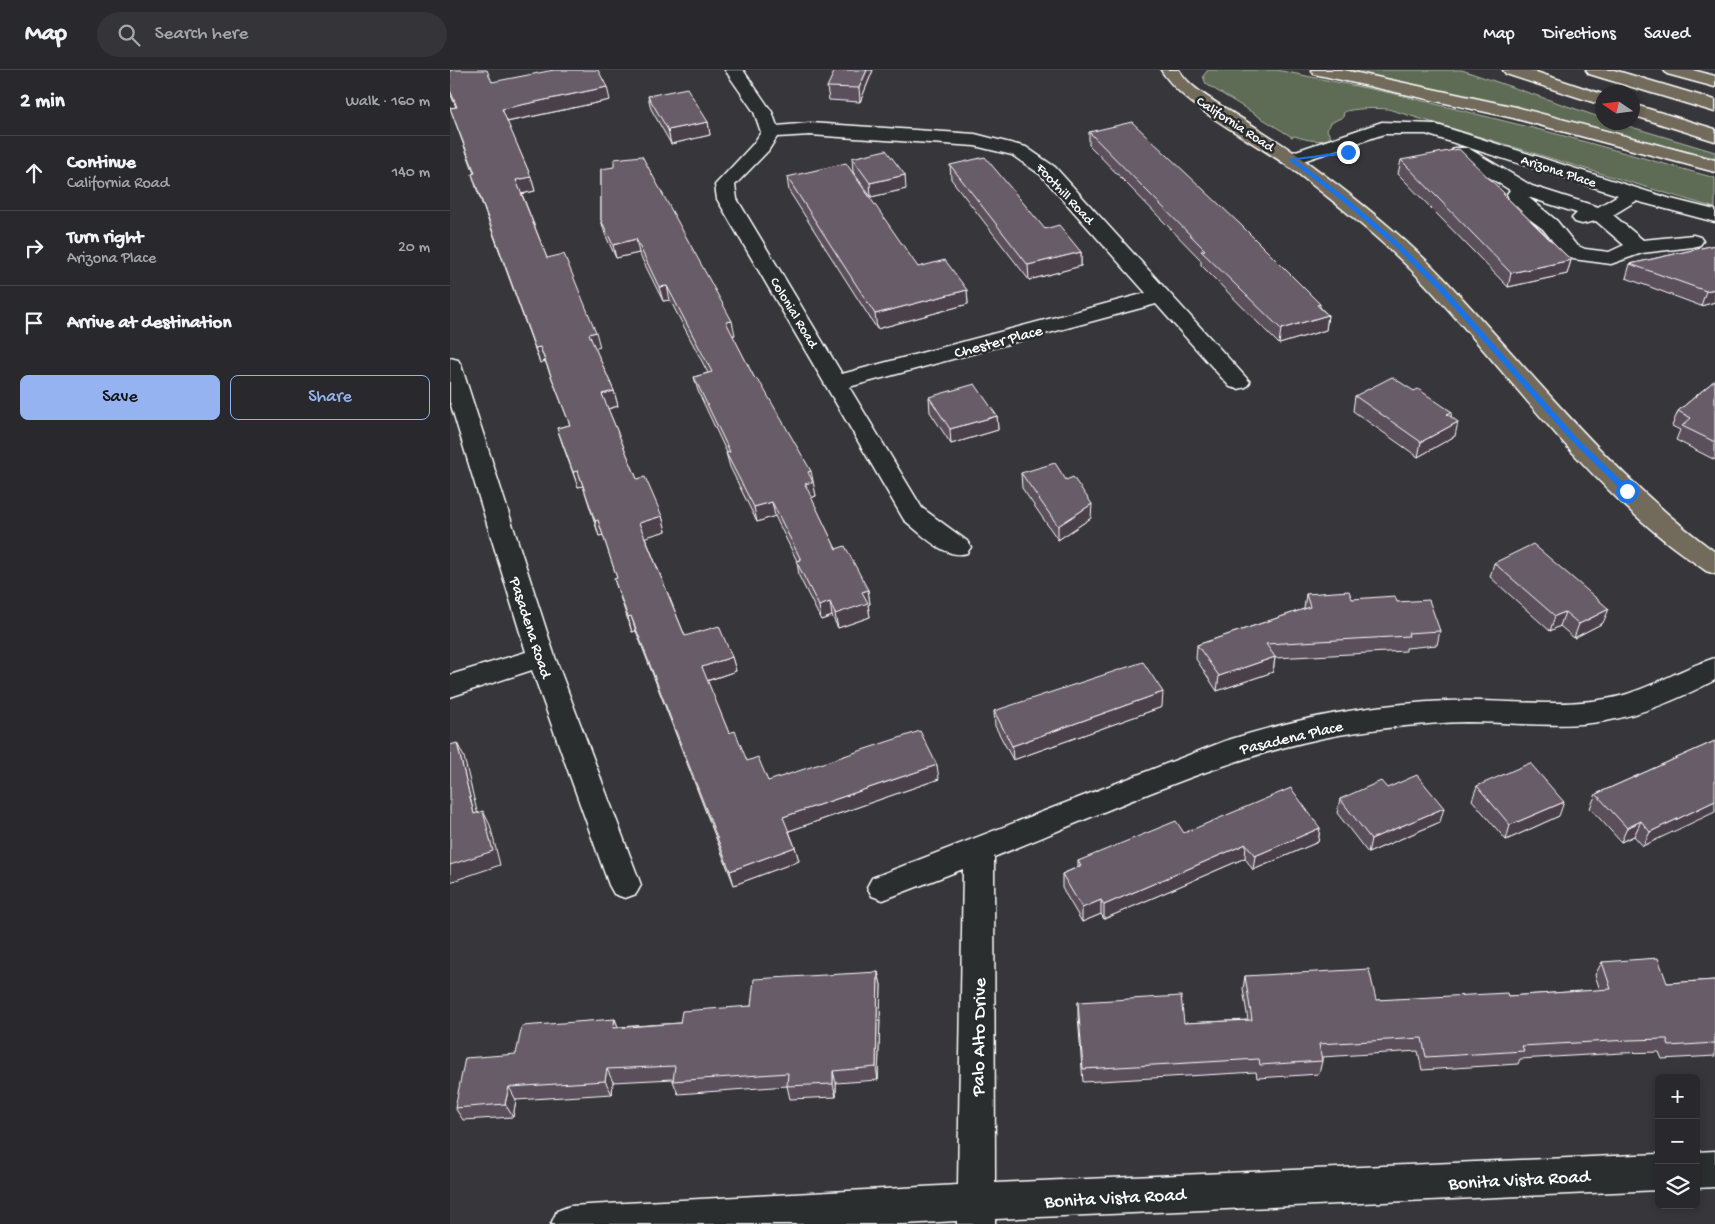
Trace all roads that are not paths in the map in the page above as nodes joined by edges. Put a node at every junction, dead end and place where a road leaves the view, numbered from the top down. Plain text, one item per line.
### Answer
1 (734, 70) edge
2 (1170, 70) edge
3 (1320, 70) edge
4 (1512, 70) edge
5 (1595, 70) edge
6 (1673, 70) edge
7 (1715, 82) edge
8 (1595, 98) edge
9 (1715, 106) edge
10 (1640, 112) edge
11 (1403, 127) junction
12 (1427, 128) junction
13 (770, 132) junction
14 (1715, 135) edge
15 (1341, 141) junction
16 (1461, 152) edge
17 (1291, 159) junction
18 (1715, 166) edge
19 (1525, 190) junction
20 (1634, 194) junction
21 (1600, 214) junction
22 (1715, 216) edge
23 (1550, 225) junction
24 (1693, 241) dead end
25 (1638, 247) junction
26 (1159, 296) junction
27 (450, 365) edge
28 (1238, 382) dead end
29 (837, 383) junction
30 (458, 423) edge
31 (958, 547) dead end
32 (1715, 566) edge
33 (541, 656) junction
34 (1715, 668) edge
35 (450, 686) edge
36 (979, 850) junction
37 (625, 885) dead end
38 (883, 887) dead end
39 (1715, 1169) edge
40 (1700, 1170) edge
41 (1655, 1172) edge
42 (975, 1213) edge
43 (570, 1224) edge

1 - 13 street
2 - 17 main road, California Road
3 - 18 main road
4 - 8 main road
5 - 9 main road
6 - 7 main road
10 - 14 main road
11 - 12 street, Arizona Place
11 - 15 street, Arizona Place
11 - 17 street
12 - 15 street
12 - 20 street, Arizona Place
13 - 26 street, Foothill Road
13 - 29 street, Colonial Road
15 - 17 street, Arizona Place
16 - 19 street
17 - 32 main road, California Road
19 - 21 street
19 - 23 street
20 - 21 street
20 - 22 street, Arizona Place
21 - 23 street
21 - 25 street
23 - 25 street
24 - 25 street
26 - 28 street, Foothill Road
26 - 29 street, Chester Place
27 - 30 street, Pasadena Road
29 - 31 street, Colonial Road
30 - 33 street, Pasadena Road
33 - 35 street
33 - 37 street, Pasadena Road
34 - 36 street, Pasadena Place
36 - 38 street, Pasadena Place
36 - 42 street, Palo Alto Drive
39 - 40 street
41 - 42 street, Bonita Vista Road
42 - 43 street, Bonita Vista Road

